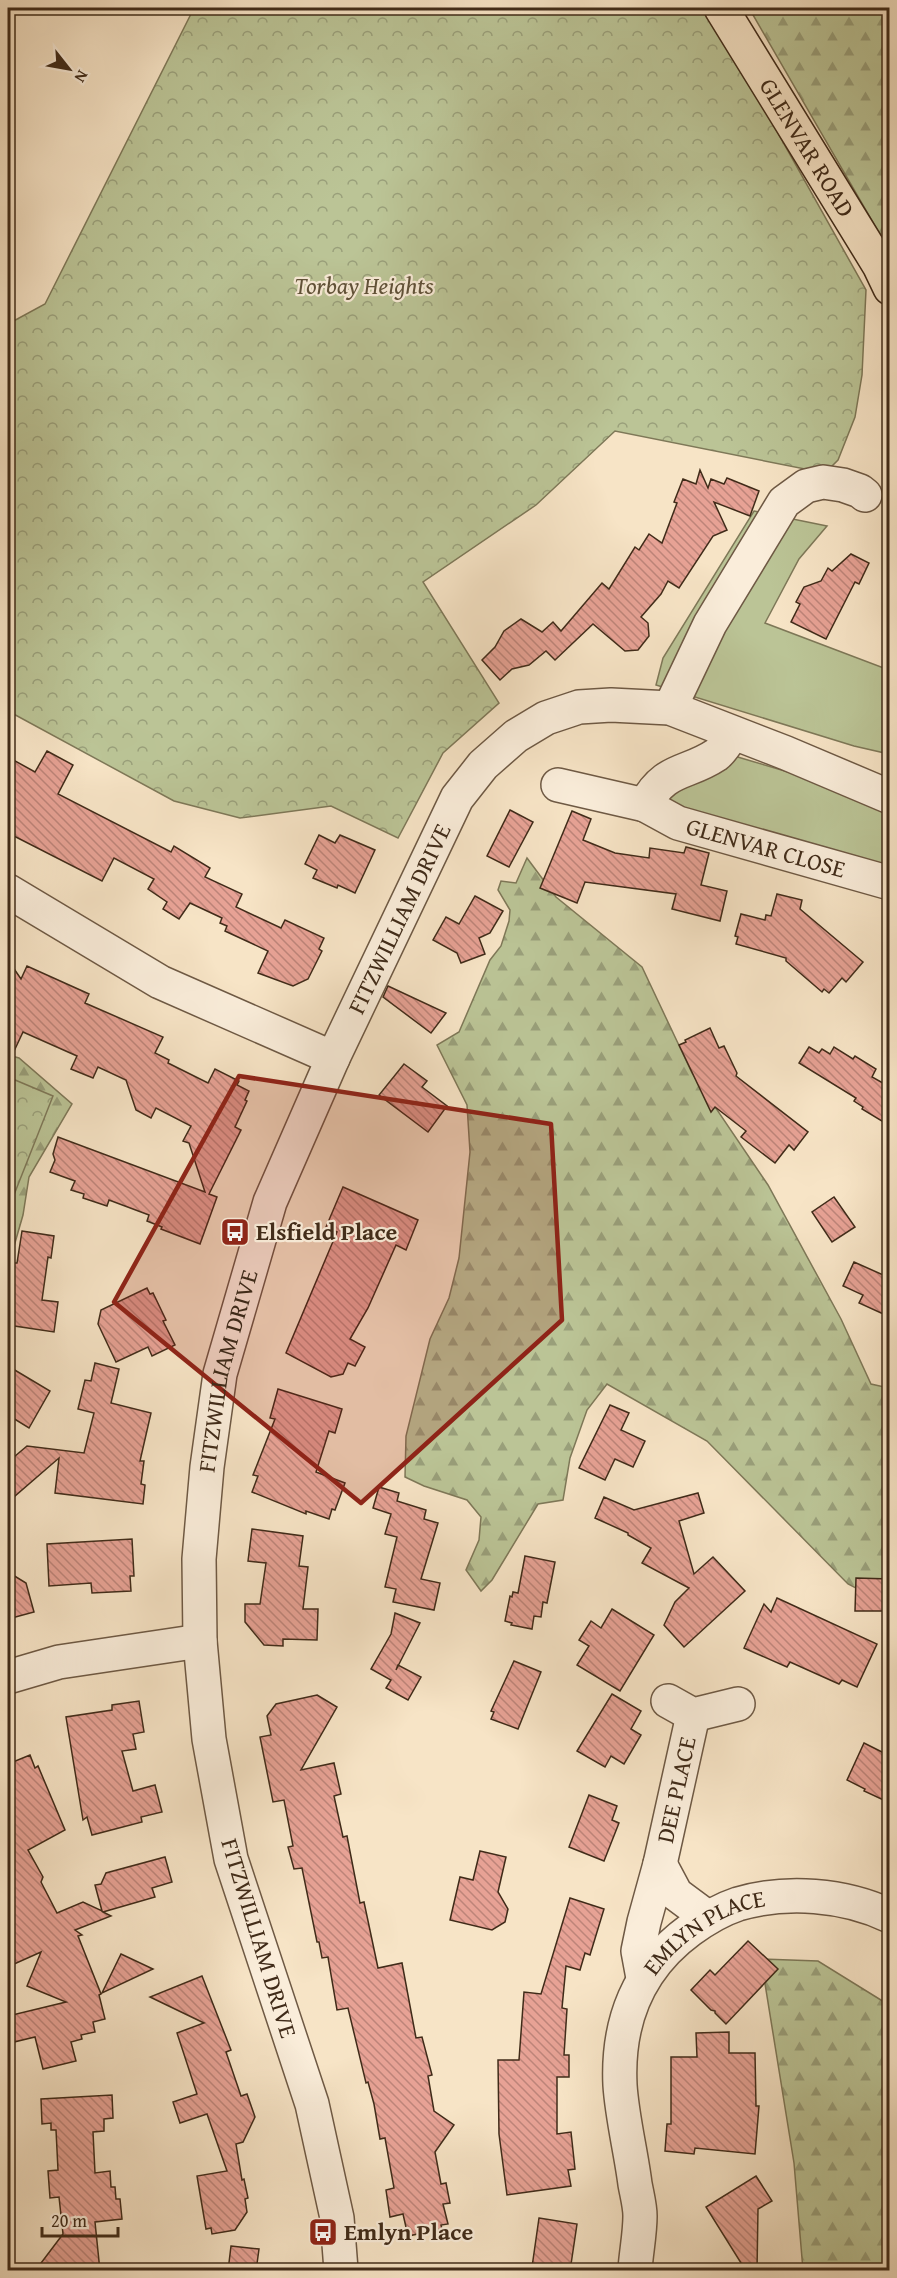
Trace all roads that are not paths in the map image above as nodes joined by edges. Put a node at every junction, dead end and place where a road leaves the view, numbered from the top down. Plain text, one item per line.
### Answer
1 (721, 8) edge
2 (890, 288) edge
3 (865, 495) dead end
4 (670, 708) junction
5 (733, 733) junction
6 (786, 753) junction
7 (890, 772) edge
8 (558, 785) dead end
9 (890, 797) edge
10 (645, 805) junction
11 (890, 883) edge
12 (8, 891) edge
13 (333, 1058) junction
14 (200, 1641) junction
15 (8, 1677) edge
16 (738, 1704) dead end
17 (660, 1864) junction
18 (890, 1916) edge
19 (707, 1917) junction
20 (643, 1978) junction
21 (341, 2271) edge
22 (634, 2271) edge

1 - 2 main road, GLENVAR ROAD
3 - 4 street
4 - 5 street, FITZWILLIAM DRIVE
4 - 13 street, FITZWILLIAM DRIVE
5 - 6 street, FITZWILLIAM DRIVE
5 - 10 street
6 - 7 street, FITZWILLIAM DRIVE
6 - 9 street, FITZWILLIAM DRIVE
8 - 10 street, GLENVAR CLOSE
10 - 11 street, GLENVAR CLOSE
12 - 13 street
13 - 14 street, FITZWILLIAM DRIVE
14 - 15 street
14 - 21 street, FITZWILLIAM DRIVE
16 - 17 street, DEE PLACE
17 - 19 street, DEE PLACE
17 - 20 street, DEE PLACE
18 - 19 street, EMLYN PLACE
19 - 20 street, EMLYN PLACE
20 - 22 street, EMLYN PLACE

